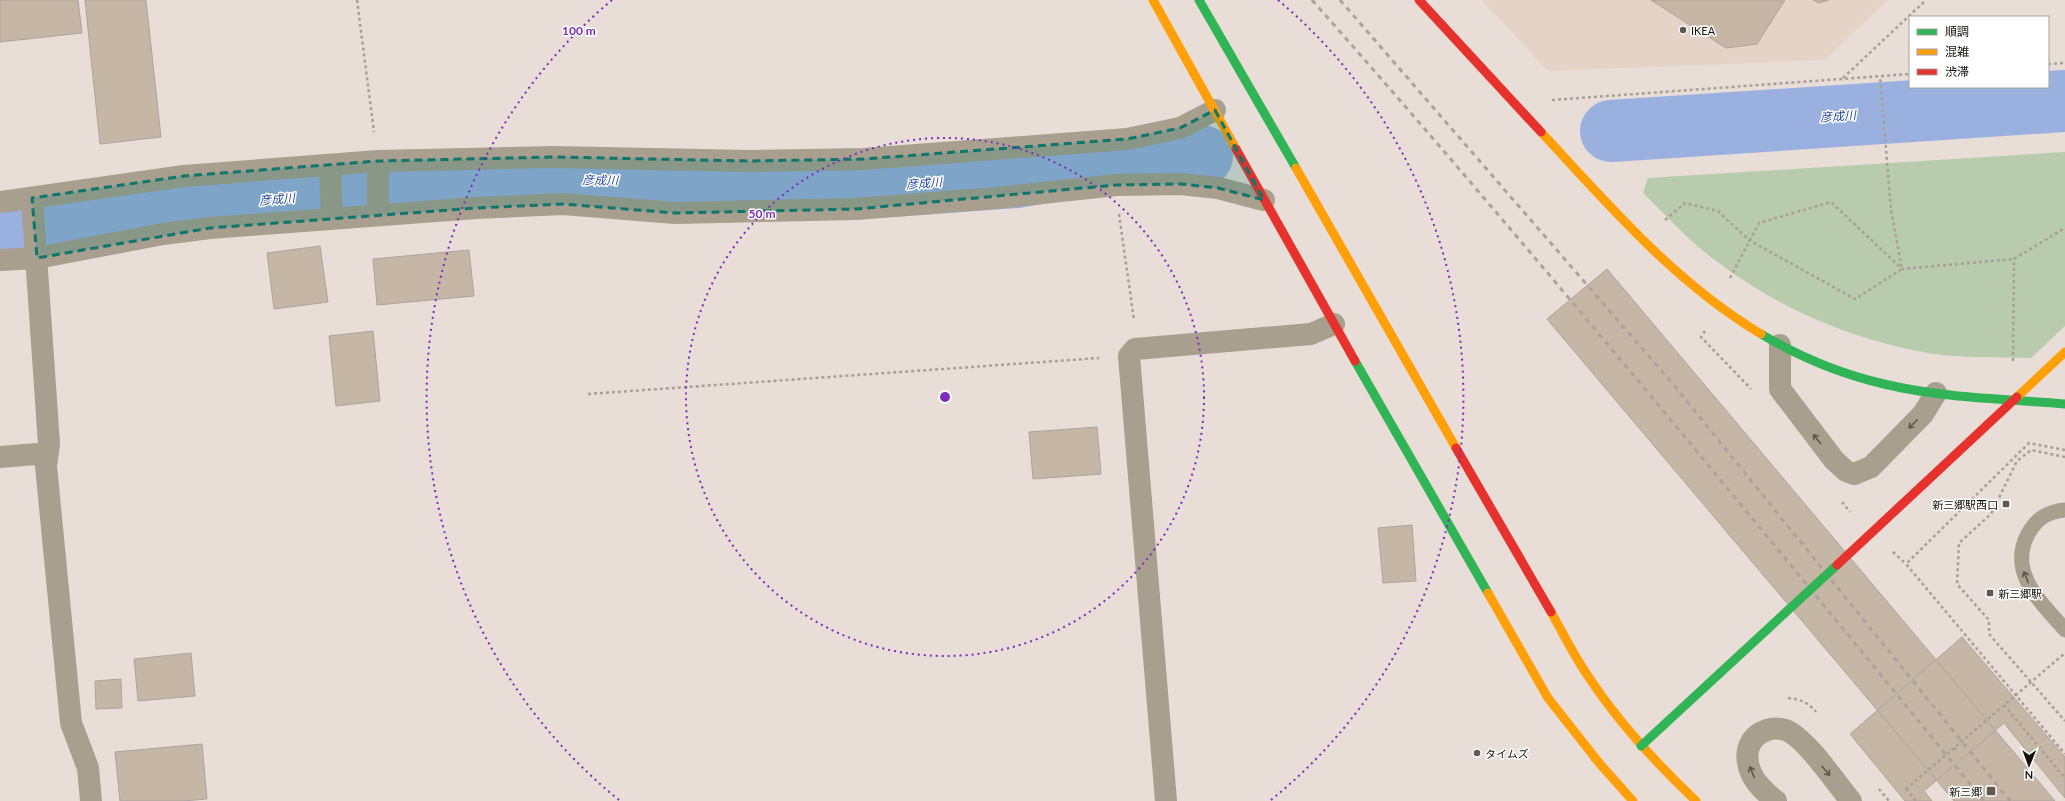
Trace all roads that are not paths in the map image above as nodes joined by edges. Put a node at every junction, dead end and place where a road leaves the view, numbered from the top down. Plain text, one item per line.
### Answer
1 (1153, 0) edge
2 (1199, 0) edge
3 (1419, 0) edge
4 (1215, 110) junction
5 (378, 169) junction
6 (330, 173) junction
7 (1264, 200) junction
8 (0, 202) edge
9 (32, 207) junction
10 (378, 211) junction
11 (332, 214) junction
12 (36, 252) junction
13 (0, 260) edge
14 (1334, 324) junction
15 (1780, 345) junction
16 (2065, 352) edge
17 (1936, 393) junction
18 (2065, 404) edge
19 (48, 453) junction
20 (0, 457) edge
21 (2065, 510) edge
22 (2065, 630) edge
23 (1641, 746) junction
24 (91, 801) edge
25 (1166, 801) edge
26 (1633, 801) edge
27 (1696, 801) edge
28 (1776, 801) edge
29 (1851, 801) edge

1 - 4 street
2 - 23 street
3 - 15 street
4 - 5 street
4 - 7 street
5 - 6 street
5 - 10 street
6 - 9 street
6 - 11 street
7 - 10 street
7 - 14 street
8 - 9 street
9 - 12 street
10 - 11 street
11 - 12 street
12 - 13 street
12 - 19 street
14 - 25 street
14 - 26 street
15 - 17 street
17 -> 15 street
16 - 23 street, bridge
17 - 18 street
19 - 20 street
19 - 24 street
22 -> 21 lane
23 - 27 street
28 -> 29 street

